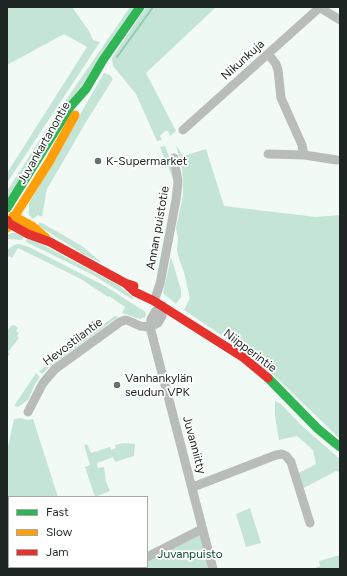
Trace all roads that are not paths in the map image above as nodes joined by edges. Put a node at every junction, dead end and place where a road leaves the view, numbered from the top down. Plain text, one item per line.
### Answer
1 (140, 7) edge
2 (319, 7) edge
3 (340, 20) edge
4 (268, 54) junction
5 (86, 89) junction
6 (183, 130) dead end
7 (268, 154) dead end
8 (304, 155) junction
9 (174, 158) dead end
10 (337, 160) dead end
11 (7, 208) edge
12 (9, 221) edge
13 (154, 301) junction
14 (162, 306) junction
15 (150, 327) junction
16 (28, 412) dead end
17 (340, 447) edge
18 (193, 487) junction
19 (310, 523) dead end
20 (202, 529) junction
21 (148, 556) edge
22 (213, 569) edge

1 - 5 street, Juvankartanontie
2 - 3 street
2 - 4 street, Nikunkuja
4 - 6 street, Nikunkuja
4 - 8 street
5 - 11 street, Juvankartanontie
5 - 12 street, Juvankartanontie
7 - 8 street
8 - 10 street
9 - 13 street, Annan puistotie
12 - 13 street, Niipperintie
13 - 14 street, Niipperintie
14 - 15 street
14 - 17 street, Niipperintie
15 - 16 street, Hevostilantie
15 - 18 street, Juvanniitty
18 - 19 street
18 - 20 street, Juvanniitty
20 - 21 street
20 - 22 street, Juvanniitty

